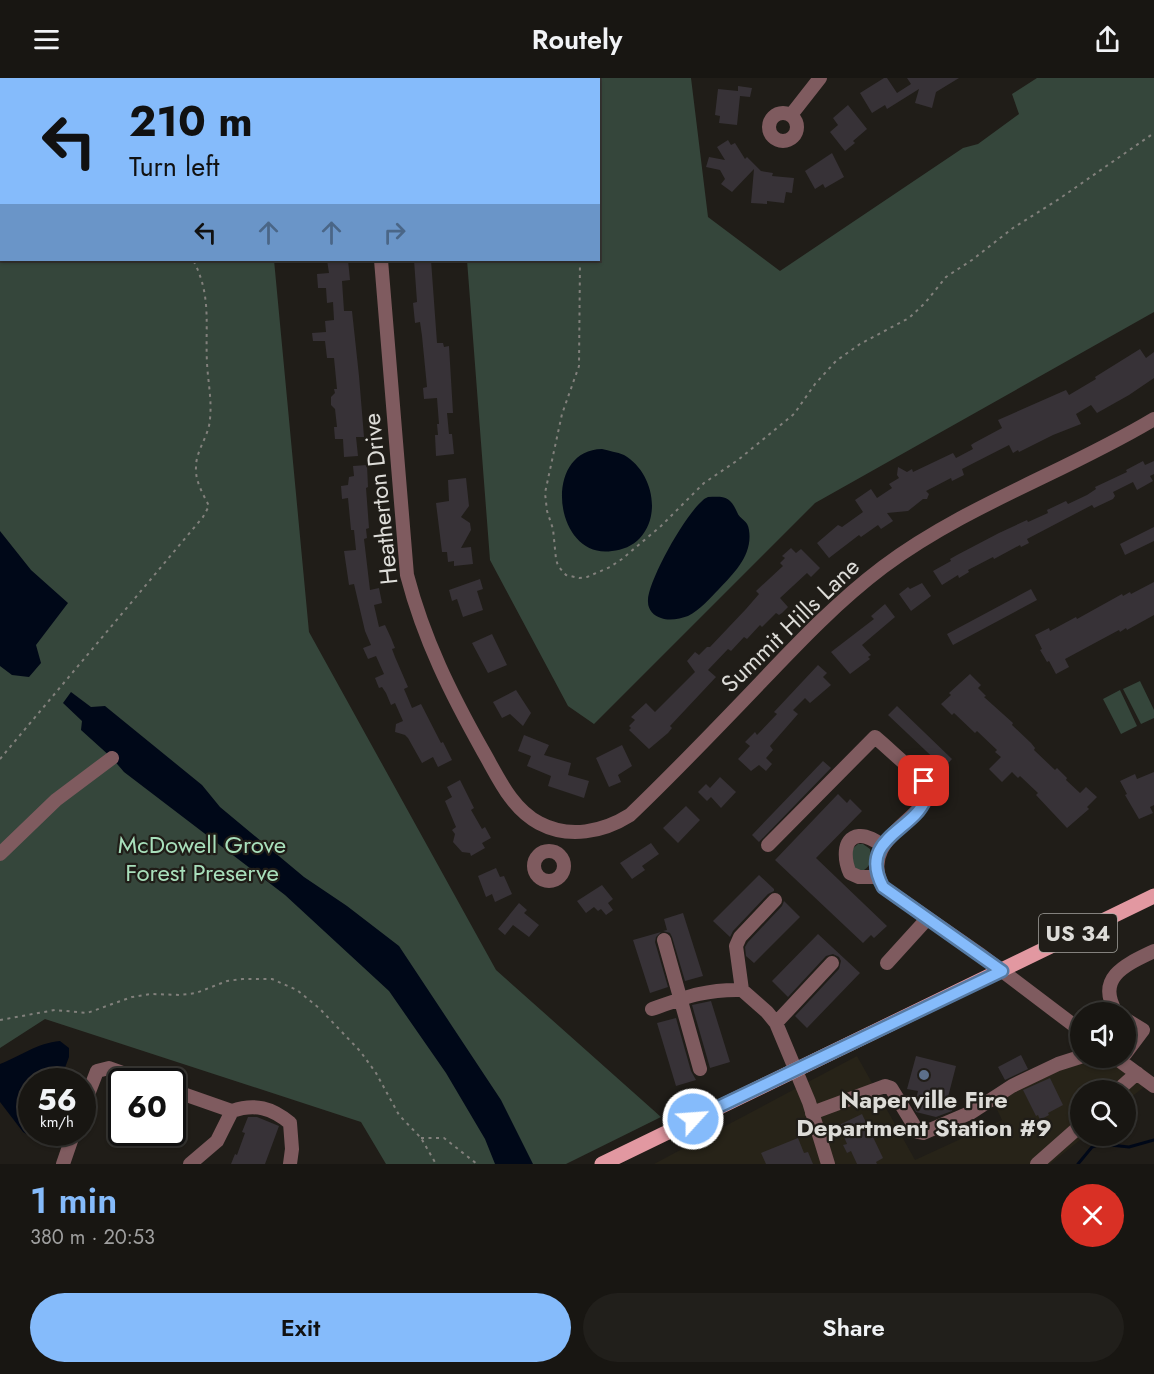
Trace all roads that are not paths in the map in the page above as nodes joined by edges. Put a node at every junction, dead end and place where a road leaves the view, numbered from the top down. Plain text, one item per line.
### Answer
1 (820, 78) edge
2 (791, 116) dead end
3 (381, 261) edge
4 (1154, 419) edge
5 (112, 758) dead end
6 (557, 830) junction
7 (882, 844) junction
8 (768, 845) dead end
9 (552, 851) dead end
10 (0, 854) edge
11 (878, 877) junction
12 (1154, 896) edge
13 (775, 900) dead end
14 (927, 919) junction
15 (664, 940) dead end
16 (1154, 951) edge
17 (832, 963) dead end
18 (887, 963) dead end
19 (1002, 971) junction
20 (742, 990) junction
21 (681, 999) junction
22 (1111, 1002) edge
23 (652, 1009) dead end
24 (1070, 1022) edge
25 (776, 1023) junction
26 (1136, 1026) edge
27 (1136, 1039) edge
28 (1070, 1060) edge
29 (1132, 1068) edge
30 (700, 1069) dead end
31 (796, 1069) junction
32 (1137, 1073) junction
33 (1129, 1080) edge
34 (1154, 1086) edge
35 (186, 1095) edge
36 (232, 1111) junction
37 (812, 1113) junction
38 (1070, 1135) edge
39 (69, 1146) edge
40 (63, 1164) edge
41 (190, 1164) edge
42 (290, 1164) edge
43 (602, 1164) edge
44 (828, 1164) edge
45 (1036, 1164) edge

1 - 2 street
3 - 6 street, Heatherton Drive
4 - 6 street, Summit Hills Lane
5 - 10 street
6 - 9 street
7 - 8 street
7 - 11 street
7 - 11 street
11 - 14 street
12 - 19 main road, US 34
13 - 20 street
14 - 18 street
14 - 19 street
15 - 21 street
16 - 22 street
17 - 25 street
19 - 24 street
19 - 31 main road, US 34
20 - 21 street
20 - 25 street
21 - 23 street
21 - 30 street
25 - 31 street
26 - 27 street
28 - 37 street
29 - 32 street
31 - 37 street
31 - 43 main road, US 34
32 - 33 street
32 - 34 street
35 - 36 street
36 - 41 street
36 - 42 street
37 - 44 street
38 - 45 street
39 - 40 street

